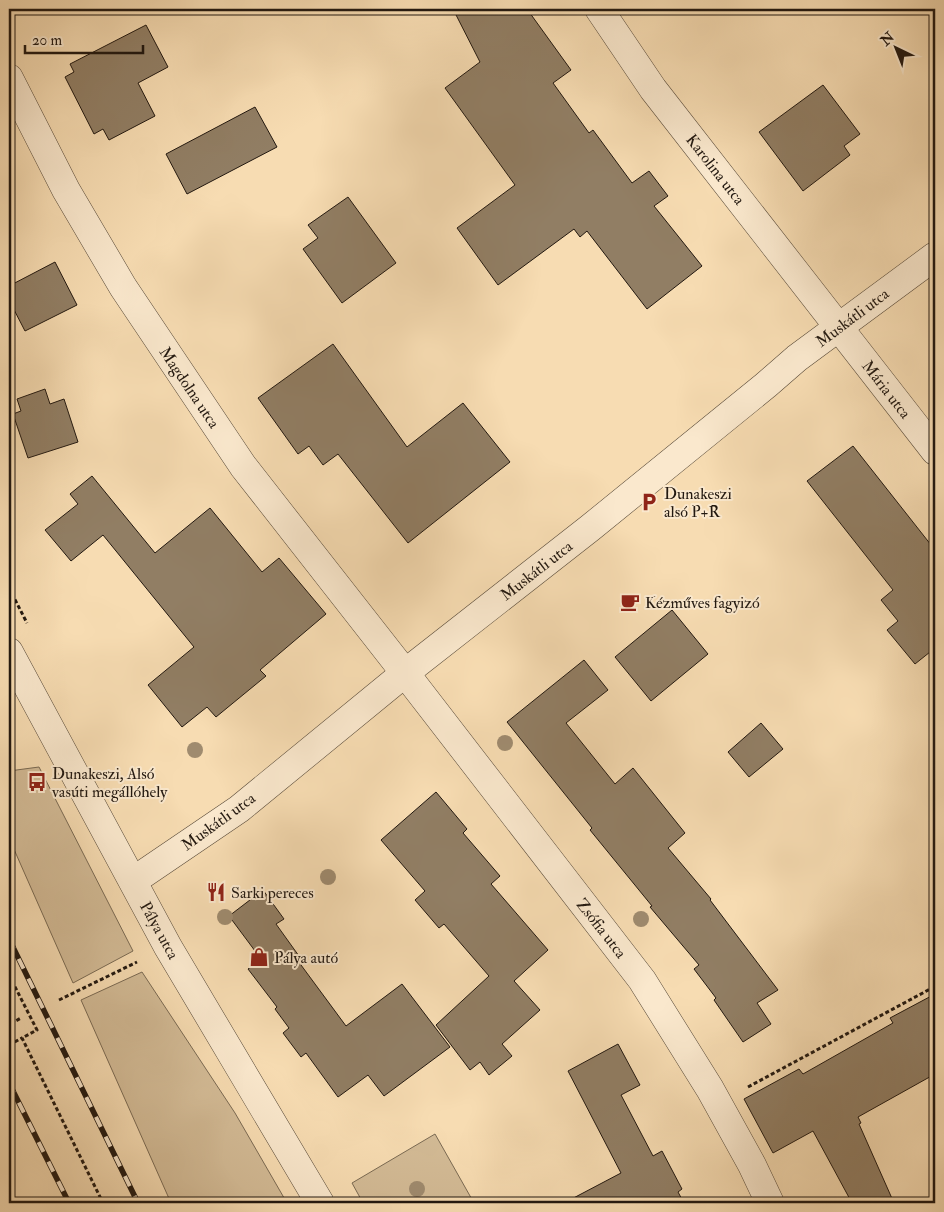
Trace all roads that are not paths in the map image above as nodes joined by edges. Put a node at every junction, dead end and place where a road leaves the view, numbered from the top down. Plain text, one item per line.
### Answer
1 (599, 9) edge
2 (9, 78) edge
3 (935, 256) edge
4 (839, 326) junction
5 (935, 451) edge
6 (9, 652) edge
7 (405, 673) junction
8 (133, 881) junction
9 (320, 1203) edge
10 (770, 1203) edge

1 - 4 street, Karolina utca
2 - 7 street, Magdolna utca
3 - 4 street, Muskátli utca
4 - 5 street, Mária utca
4 - 7 street, Muskátli utca
6 - 8 street, Pálya utca
7 - 8 street, Muskátli utca
7 - 10 street, Zsófia utca
8 - 9 street, Pálya utca

